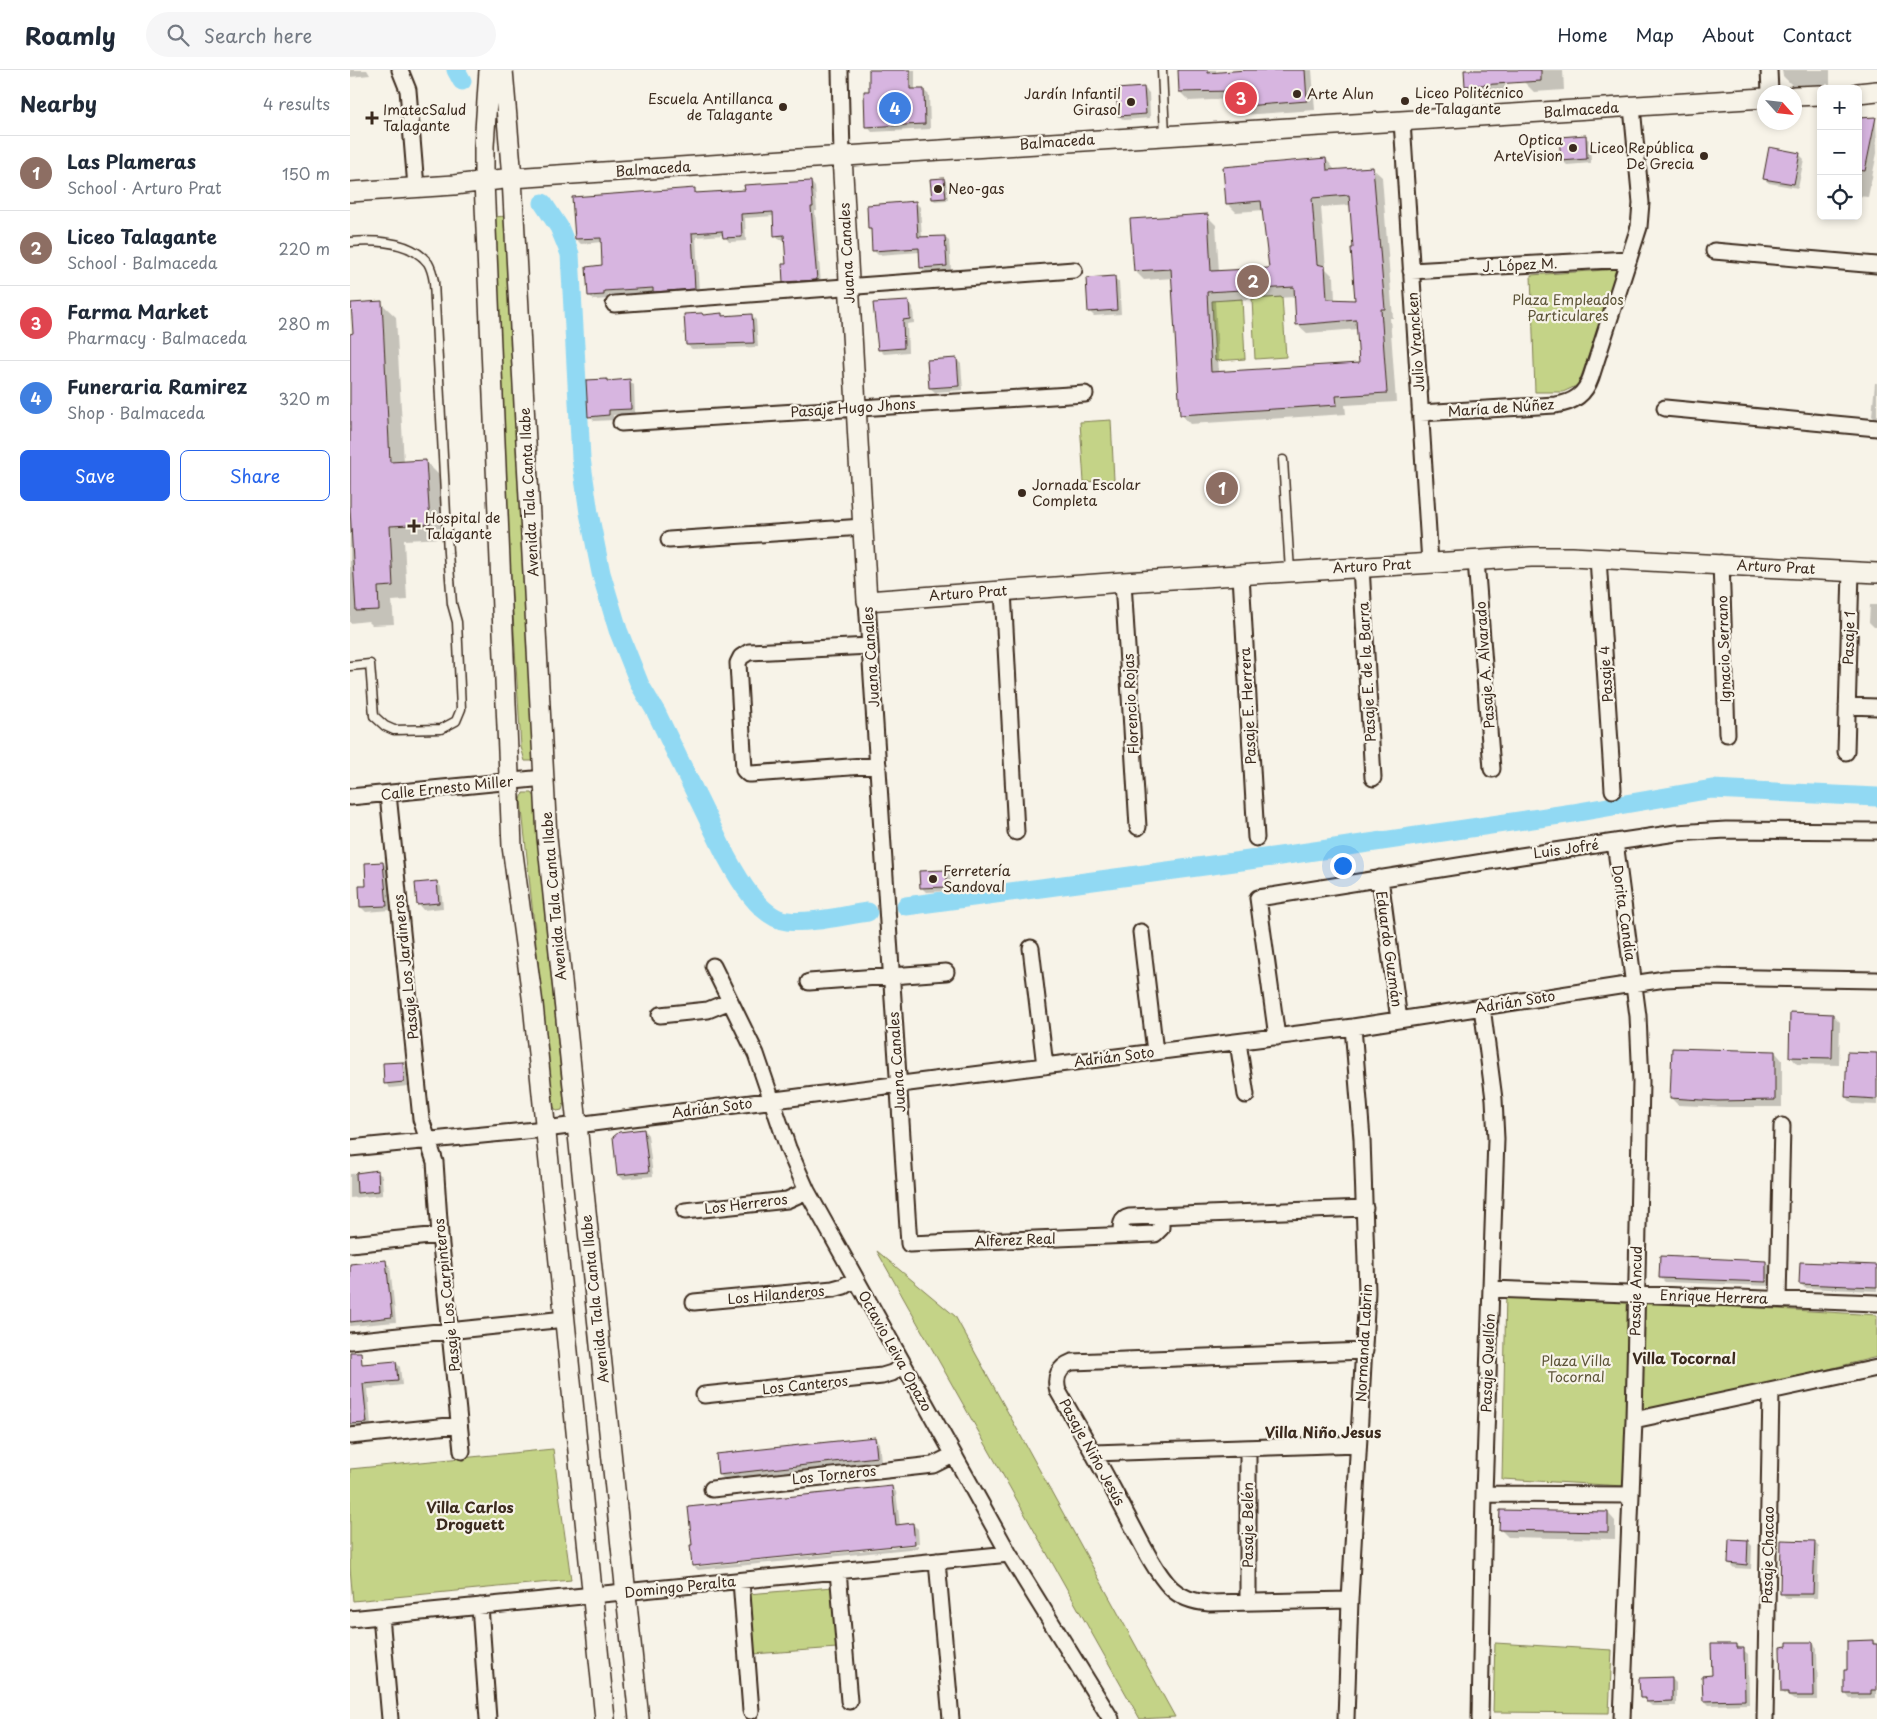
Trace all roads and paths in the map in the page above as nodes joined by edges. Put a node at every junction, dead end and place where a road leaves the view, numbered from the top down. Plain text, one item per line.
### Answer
1 (400, 70) edge
2 (489, 70) edge
3 (502, 70) edge
4 (840, 70) edge
5 (1162, 70) edge
6 (1769, 70) edge
7 (1770, 85) edge
8 (1877, 91) edge
9 (1862, 92) edge
10 (1817, 95) edge
11 (1802, 96) edge
12 (1757, 98) edge
13 (1632, 107) junction
14 (1402, 121) junction
15 (1165, 136) junction
16 (842, 156) junction
17 (512, 178) junction
18 (484, 181) junction
19 (416, 188) junction
20 (350, 192) edge
21 (350, 242) edge
22 (1714, 251) dead end
23 (1629, 258) junction
24 (1877, 265) edge
25 (1074, 270) dead end
26 (1411, 271) junction
27 (849, 286) junction
28 (614, 304) dead end
29 (1085, 394) dead end
30 (856, 408) junction
31 (1665, 408) dead end
32 (1420, 413) junction
33 (621, 423) dead end
34 (1877, 428) edge
35 (1283, 460) dead end
36 (863, 527) junction
37 (669, 540) dead end
38 (1598, 558) junction
39 (1476, 560) junction
40 (1430, 563) junction
41 (1721, 564) junction
42 (1362, 566) junction
43 (1290, 571) junction
44 (1851, 571) junction
45 (1877, 572) edge
46 (1241, 575) junction
47 (1123, 582) junction
48 (1003, 591) junction
49 (868, 600) junction
50 (870, 646) junction
51 (350, 666) edge
52 (1847, 706) junction
53 (1877, 707) edge
54 (1727, 734) dead end
55 (1846, 752) dead end
56 (878, 765) junction
57 (1492, 769) dead end
58 (544, 778) junction
59 (1373, 778) dead end
60 (510, 782) junction
61 (1613, 790) dead end
62 (388, 794) junction
63 (350, 797) edge
64 (1138, 827) dead end
65 (1877, 831) edge
66 (1016, 832) dead end
67 (1256, 838) dead end
68 (1615, 842) junction
69 (1380, 878) junction
70 (1141, 932) dead end
71 (1031, 948) dead end
72 (713, 966) dead end
73 (946, 972) dead end
74 (891, 976) junction
75 (1877, 980) edge
76 (809, 982) dead end
77 (1634, 984) junction
78 (730, 1002) junction
79 (1482, 1007) junction
80 (660, 1015) dead end
81 (1399, 1020) junction
82 (1353, 1027) junction
83 (1277, 1037) junction
84 (1238, 1042) junction
85 (1155, 1052) junction
86 (1045, 1066) junction
87 (898, 1084) junction
88 (1246, 1095) dead end
89 (772, 1100) junction
90 (578, 1125) junction
91 (1782, 1126) dead end
92 (545, 1129) junction
93 (428, 1140) junction
94 (350, 1148) edge
95 (807, 1192) junction
96 (1365, 1208) junction
97 (685, 1211) dead end
98 (440, 1235) junction
99 (350, 1244) edge
100 (908, 1244) joint
101 (855, 1279) junction
102 (1491, 1289) junction
103 (1635, 1294) junction
104 (1778, 1300) junction
105 (694, 1302) dead end
106 (1877, 1303) edge
107 (565, 1318) junction
108 (450, 1330) junction
109 (350, 1341) edge
110 (1364, 1351) junction
111 (903, 1366) junction
112 (1877, 1368) edge
113 (1771, 1391) junction
114 (704, 1395) dead end
115 (1634, 1420) junction
116 (459, 1425) junction
117 (350, 1436) edge
118 (1358, 1444) junction
119 (1248, 1448) junction
120 (462, 1451) dead end
121 (1094, 1453) junction
122 (953, 1455) junction
123 (712, 1489) dead end
124 (1484, 1494) junction
125 (1631, 1495) junction
126 (1009, 1554) junction
127 (937, 1561) junction
128 (838, 1571) junction
129 (741, 1580) junction
130 (626, 1592) junction
131 (592, 1596) junction
132 (1350, 1600) junction
133 (1248, 1602) junction
134 (480, 1606) junction
135 (381, 1616) junction
136 (350, 1619) edge
137 (849, 1701) dead end
138 (751, 1711) dead end
139 (390, 1719) edge
140 (488, 1719) edge
141 (605, 1719) edge
142 (639, 1719) edge
143 (952, 1719) edge
144 (1111, 1719) edge
145 (1346, 1719) edge
146 (1480, 1719) edge
147 (1622, 1719) edge
148 (1765, 1719) edge

1 - 19 street
2 - 18 street
3 - 17 street, Avenida Tala Canta Ilabe
4 - 16 street, Juana Canales
5 - 15 lane
6 - 7 street
8 - 9 street
10 - 11 street
12 - 13 street, Balmaceda
13 - 14 street, Balmaceda
13 - 23 street, María de Núñez
14 - 15 street, Balmaceda
14 - 26 street, Julio Vrancken
15 - 16 street, Balmaceda
16 - 17 street, Balmaceda
16 - 27 street, Juana Canales
17 - 18 street, Balmaceda
17 - 58 street, Avenida Tala Canta Ilabe
18 - 19 street, Balmaceda
18 - 60 street
19 - 20 street, Balmaceda
21 - 51 lane
22 - 24 street
23 - 26 street, J. López M.
23 - 32 street, María de Núñez
25 - 27 street
26 - 32 street, Julio Vrancken
27 - 28 street
27 - 30 street, Juana Canales
29 - 30 street, Pasaje Hugo Jhons
30 - 33 street, Pasaje Hugo Jhons
30 - 36 street, Juana Canales
31 - 34 street
32 - 40 street, Julio Vrancken
35 - 43 lane
36 - 37 street
36 - 49 street, Juana Canales
38 - 39 street, Arturo Prat
38 - 41 street, Arturo Prat
38 - 61 street, Pasaje 4
39 - 40 street, Arturo Prat
39 - 57 street, Pasaje A. Alvarado
40 - 42 street, Arturo Prat
41 - 44 street, Arturo Prat
41 - 54 street, Ignacio Serrano
42 - 43 street, Arturo Prat
42 - 59 street, Pasaje E. de la Barra
43 - 46 street, Arturo Prat
44 - 45 street, Arturo Prat
44 - 52 street, Pasaje 1
46 - 47 street, Arturo Prat
46 - 67 street, Pasaje E. Herrera
47 - 48 street, Arturo Prat
47 - 64 street, Florencio Rojas
48 - 49 street, Arturo Prat
48 - 66 street
49 - 50 street, Juana Canales
50 - 56 street, Juana Canales
50 - 56 street
52 - 53 street
52 - 55 street, Pasaje 1
56 - 74 street, Juana Canales
58 - 60 street, Calle Ernesto Miller
58 - 90 street, Avenida Tala Canta Ilabe
60 - 62 street, Calle Ernesto Miller
60 - 92 street
62 - 63 street, Calle Ernesto Miller
62 - 93 street, Pasaje Los Jardineros
65 - 68 street, Luis Jofré
68 - 69 street, Luis Jofré
68 - 77 street, Dorita Candia
69 - 81 street, Eduardo Guzmán
69 - 83 street, Luis Jofré
70 - 85 street
71 - 86 street
72 - 78 street, Octavio Leiva Opazo
73 - 74 street
74 - 76 street
74 - 87 street, Juana Canales
75 - 77 street, Adrián Soto
77 - 79 street, Adrián Soto
77 - 103 street, Pasaje Ancud
78 - 80 street
78 - 89 street, Octavio Leiva Opazo
79 - 81 street, Adrián Soto
79 - 102 street, Pasaje Quellón
81 - 82 street, Adrián Soto
82 - 83 street, Adrián Soto
82 - 96 street, Normanda Labrin
83 - 84 street, Adrián Soto
84 - 85 street, Adrián Soto
84 - 88 street
85 - 86 street, Adrián Soto
86 - 87 street, Adrián Soto
87 - 89 street, Adrián Soto
87 - 100 street, Juana Canales
89 - 90 street, Adrián Soto
89 - 95 street, Octavio Leiva Opazo
90 - 92 street, Adrián Soto
90 - 130 street, Avenida Tala Canta Ilabe
91 - 104 street
92 - 93 street, Adrián Soto
92 - 107 street
93 - 94 street, Adrián Soto
93 - 98 street, Pasaje Los Carpinteros
95 - 97 street, Los Herreros
95 - 101 street, Octavio Leiva Opazo
96 - 100 street, Alferez Real
96 - 110 street, Normanda Labrin
98 - 99 street
98 - 108 street, Pasaje Los Carpinteros
101 - 105 street, Los Hilanderos
101 - 111 street, Octavio Leiva Opazo
102 - 103 street, Enrique Herrera
102 - 124 street, Pasaje Quellón
103 - 104 street, Enrique Herrera
103 - 115 street, Pasaje Ancud
104 - 106 street, Enrique Herrera
107 - 108 street
107 - 131 street
108 - 109 street
108 - 116 street, Pasaje Los Carpinteros
110 - 118 street, Normanda Labrin
110 - 121 street, Pasaje Niño Jesús
111 - 114 street, Los Canteros
111 - 122 street, Octavio Leiva Opazo
112 - 113 street
113 - 115 street
113 - 148 street, Pasaje Chacao
115 - 125 street, Pasaje Ancud
116 - 117 street
116 - 120 street, Pasaje Los Carpinteros
118 - 119 street
118 - 132 street, Normanda Labrin
119 - 121 street
119 - 133 street, Pasaje Belén
121 - 133 street, Pasaje Niño Jesús
122 - 123 street, Los Torneros
122 - 126 street, Octavio Leiva Opazo
124 - 125 street
124 - 146 street, Pasaje Quellón
125 - 147 street, Pasaje Ancud
126 - 127 street, Domingo Peralta
126 - 144 street, Octavio Leiva Opazo
127 - 128 street, Domingo Peralta
127 - 143 street
128 - 129 street, Domingo Peralta
128 - 137 street
129 - 130 street, Domingo Peralta
129 - 138 street
130 - 131 street, Domingo Peralta
130 - 142 street, Avenida Tala Canta Ilabe
131 - 134 street, Domingo Peralta
131 - 141 street
132 - 133 street, Pasaje Niño Jesús
132 - 145 street, Normanda Labrin
134 - 135 street, Domingo Peralta
134 - 140 street
135 - 136 street, Domingo Peralta
135 - 139 street

